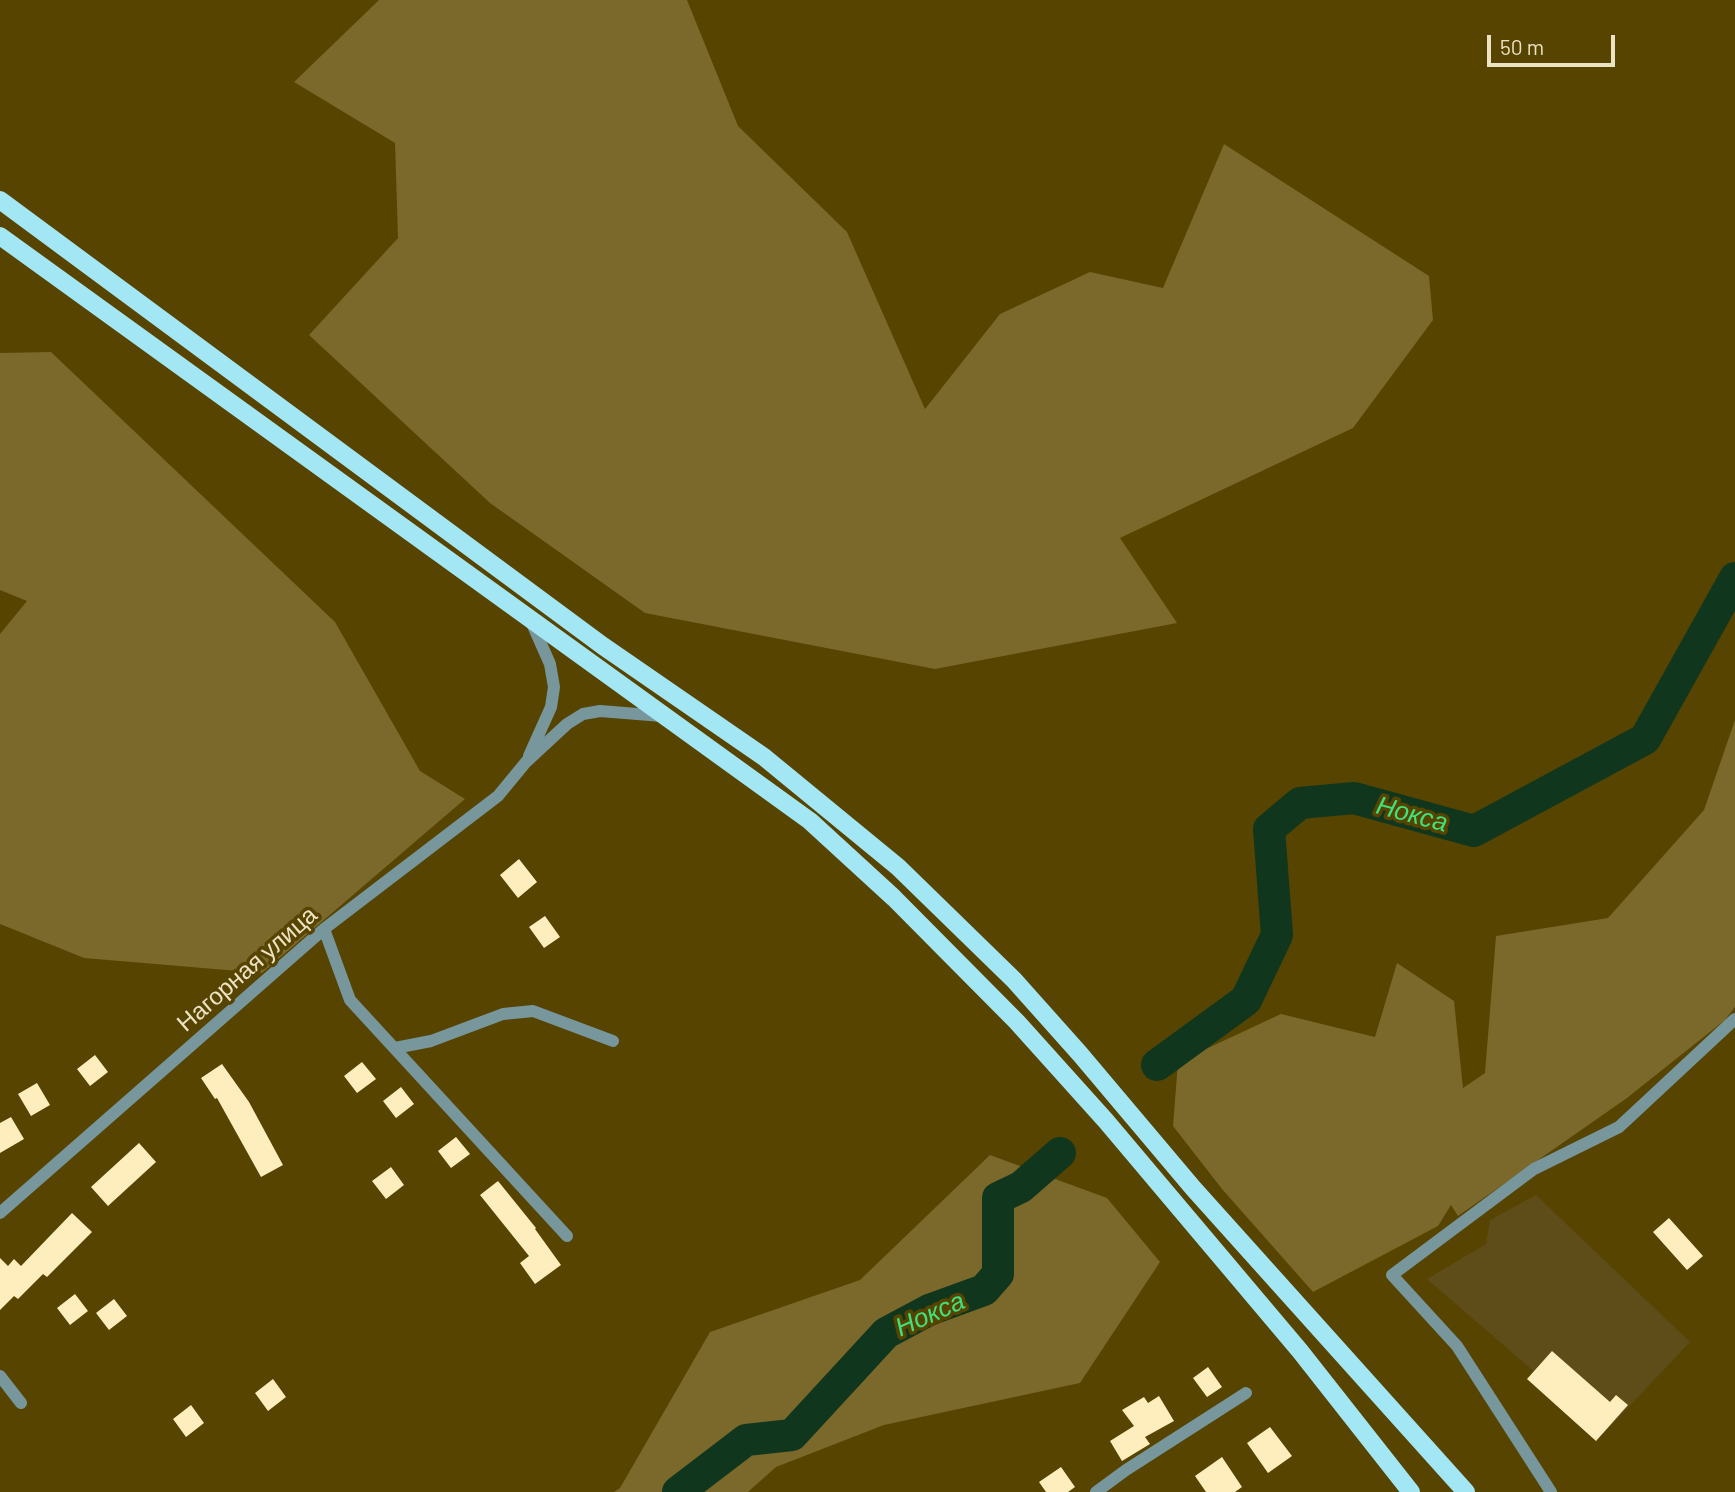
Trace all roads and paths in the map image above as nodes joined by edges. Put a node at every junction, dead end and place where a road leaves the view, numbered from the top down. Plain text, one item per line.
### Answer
1 (0, 200) edge
2 (0, 236) edge
3 (528, 616) junction
4 (662, 716) junction
5 (526, 762) junction
6 (324, 929) junction
7 (1734, 1023) edge
8 (613, 1041) dead end
9 (396, 1048) junction
10 (0, 1213) edge
11 (568, 1236) dead end
12 (0, 1376) edge
13 (1246, 1393) dead end
14 (21, 1403) dead end
15 (1096, 1492) edge
16 (1411, 1492) edge
17 (1466, 1492) edge
18 (1551, 1492) edge

1 - 17 main road
2 - 3 main road
3 - 4 main road
3 - 5 street
4 - 5 street
4 - 16 main road
5 - 6 street, Нагорная улица
6 - 9 street
6 - 10 street, Нагорная улица
7 - 18 street
8 - 9 street
9 - 11 street
12 - 14 street
13 - 15 street

